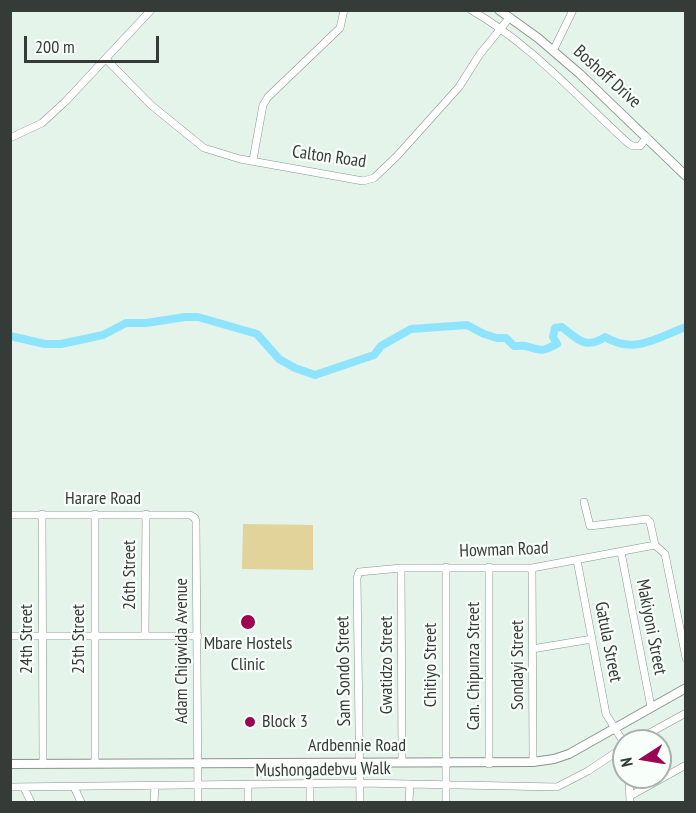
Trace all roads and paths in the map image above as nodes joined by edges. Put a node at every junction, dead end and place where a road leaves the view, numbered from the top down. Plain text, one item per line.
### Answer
1 (151, 10) edge
2 (344, 10) edge
3 (471, 10) edge
4 (499, 10) edge
5 (573, 10) edge
6 (510, 17) junction
7 (500, 28) junction
8 (553, 51) junction
9 (106, 58) junction
10 (647, 137) junction
11 (10, 138) edge
12 (252, 160) junction
13 (686, 176) edge
14 (584, 502) dead end
15 (42, 514) junction
16 (95, 514) junction
17 (146, 514) junction
18 (11, 516) edge
19 (195, 518) joint
20 (655, 545) junction
21 (621, 552) junction
22 (577, 560) junction
23 (446, 567) junction
24 (489, 567) junction
25 (401, 568) junction
26 (532, 568) junction
27 (357, 578) joint
28 (145, 635) junction
29 (10, 636) edge
30 (42, 636) junction
31 (94, 636) junction
32 (198, 636) junction
33 (592, 639) junction
34 (532, 649) junction
35 (686, 658) edge
36 (686, 688) edge
37 (651, 708) junction
38 (686, 713) edge
39 (614, 727) junction
40 (657, 729) edge
41 (612, 754) edge
42 (402, 762) junction
43 (533, 762) junction
44 (360, 763) junction
45 (446, 763) junction
46 (10, 764) edge
47 (43, 764) junction
48 (95, 764) junction
49 (198, 764) junction
50 (489, 764) junction
51 (686, 765) edge
52 (361, 783) junction
53 (310, 784) junction
54 (410, 784) junction
55 (198, 785) junction
56 (447, 785) junction
57 (155, 786) junction
58 (248, 786) junction
59 (10, 787) edge
60 (74, 787) junction
61 (24, 788) junction
62 (630, 799) edge
63 (32, 802) edge
64 (81, 802) edge
65 (154, 802) edge
66 (198, 802) edge
67 (248, 802) edge
68 (310, 802) edge
69 (360, 802) edge
70 (409, 802) edge
71 (446, 802) edge

1 - 9 street
2 - 12 street
3 - 7 street
4 - 6 main road, Boshoff Drive
5 - 8 street
6 - 7 street, Calton Road
6 - 8 main road, Boshoff Drive
7 - 10 street
7 - 12 street, Calton Road
8 - 10 main road, Boshoff Drive
9 - 11 street
9 - 12 street, Calton Road
10 - 13 main road, Boshoff Drive
14 - 20 street
15 - 16 street, Harare Road
15 - 18 street, Harare Road
15 - 30 street, 24th Street
16 - 17 street, Harare Road
16 - 31 street, 25th Street
17 - 19 street, Harare Road
17 - 28 street, 26th Street
19 - 32 street, Adam Chigwida Avenue
20 - 21 street, Howman Road
20 - 35 street
21 - 22 street, Howman Road
21 - 37 street, Makiyoni Street
22 - 26 street, Howman Road
22 - 33 street, Gatula Street
23 - 24 street, Howman Road
23 - 25 street, Howman Road
23 - 45 street, Chitiyo Street
24 - 26 street, Howman Road
24 - 50 street, Can. Chipunza Street
25 - 27 street, Howman Road
25 - 42 street, Gwatidzo Street
26 - 34 street, Sondayi Street
27 - 44 street, Sam Sondo Street
28 - 31 street
28 - 32 street
29 - 30 street
30 - 31 street
30 - 47 street, 24th Street
31 - 48 street, 25th Street
32 - 49 street, Adam Chigwida Avenue
33 - 34 street
33 - 39 street, Gatula Street
34 - 43 street, Sondayi Street
36 - 37 main road, Ardbennie Road
37 - 39 main road, Ardbennie Road
38 - 40 street
39 - 43 main road, Ardbennie Road
41 - 56 street, Mushongadebvu Walk
42 - 44 main road, Ardbennie Road
42 - 45 main road, Ardbennie Road
43 - 50 main road, Ardbennie Road
44 - 49 main road, Ardbennie Road
44 - 52 street, Sam Sondo Street
45 - 50 main road, Ardbennie Road
45 - 56 street, Chitiyo Street
46 - 47 main road, Ardbennie Road
47 - 48 main road, Ardbennie Road
48 - 49 main road, Ardbennie Road
49 - 55 street, Adam Chigwida Avenue
51 - 62 street
52 - 53 street, Mushongadebvu Walk
52 - 54 street, Mushongadebvu Walk
52 - 69 street, Sam Sondo Street
53 - 58 street, Mushongadebvu Walk
53 - 68 street
54 - 56 street, Mushongadebvu Walk
54 - 70 street
55 - 57 street, Mushongadebvu Walk
55 - 58 street, Mushongadebvu Walk
55 - 66 street, Adam Chigwida Avenue
56 - 71 street, Chitiyo Street
57 - 60 street, Mushongadebvu Walk
57 - 65 street
58 - 67 street
59 - 61 street, Mushongadebvu Walk
60 - 61 street, Mushongadebvu Walk
60 - 64 street
61 - 63 street

